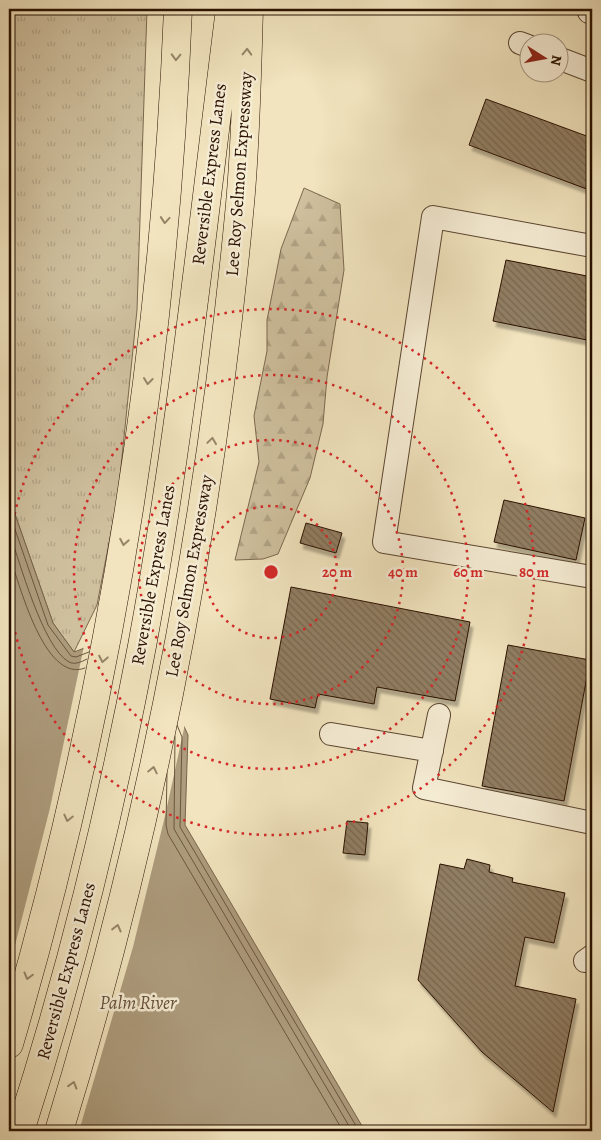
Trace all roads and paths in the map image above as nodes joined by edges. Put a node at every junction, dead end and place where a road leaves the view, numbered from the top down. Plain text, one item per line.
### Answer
1 (178, 9) edge
2 (230, 9) edge
3 (249, 9) edge
4 (568, 62) edge
5 (592, 71) edge
6 (592, 246) edge
7 (592, 577) edge
8 (439, 715) dead end
9 (331, 734) dead end
10 (432, 751) junction
11 (592, 823) edge
12 (9, 1044) edge
13 (20, 1131) edge
14 (59, 1131) edge

1 -> 12 highway
2 - 13 highway, Reversible Express Lanes
14 -> 3 highway, Lee Roy Selmon Expressway
4 - 5 lane
6 - 7 lane
8 - 10 lane
9 - 10 lane
10 - 11 lane

